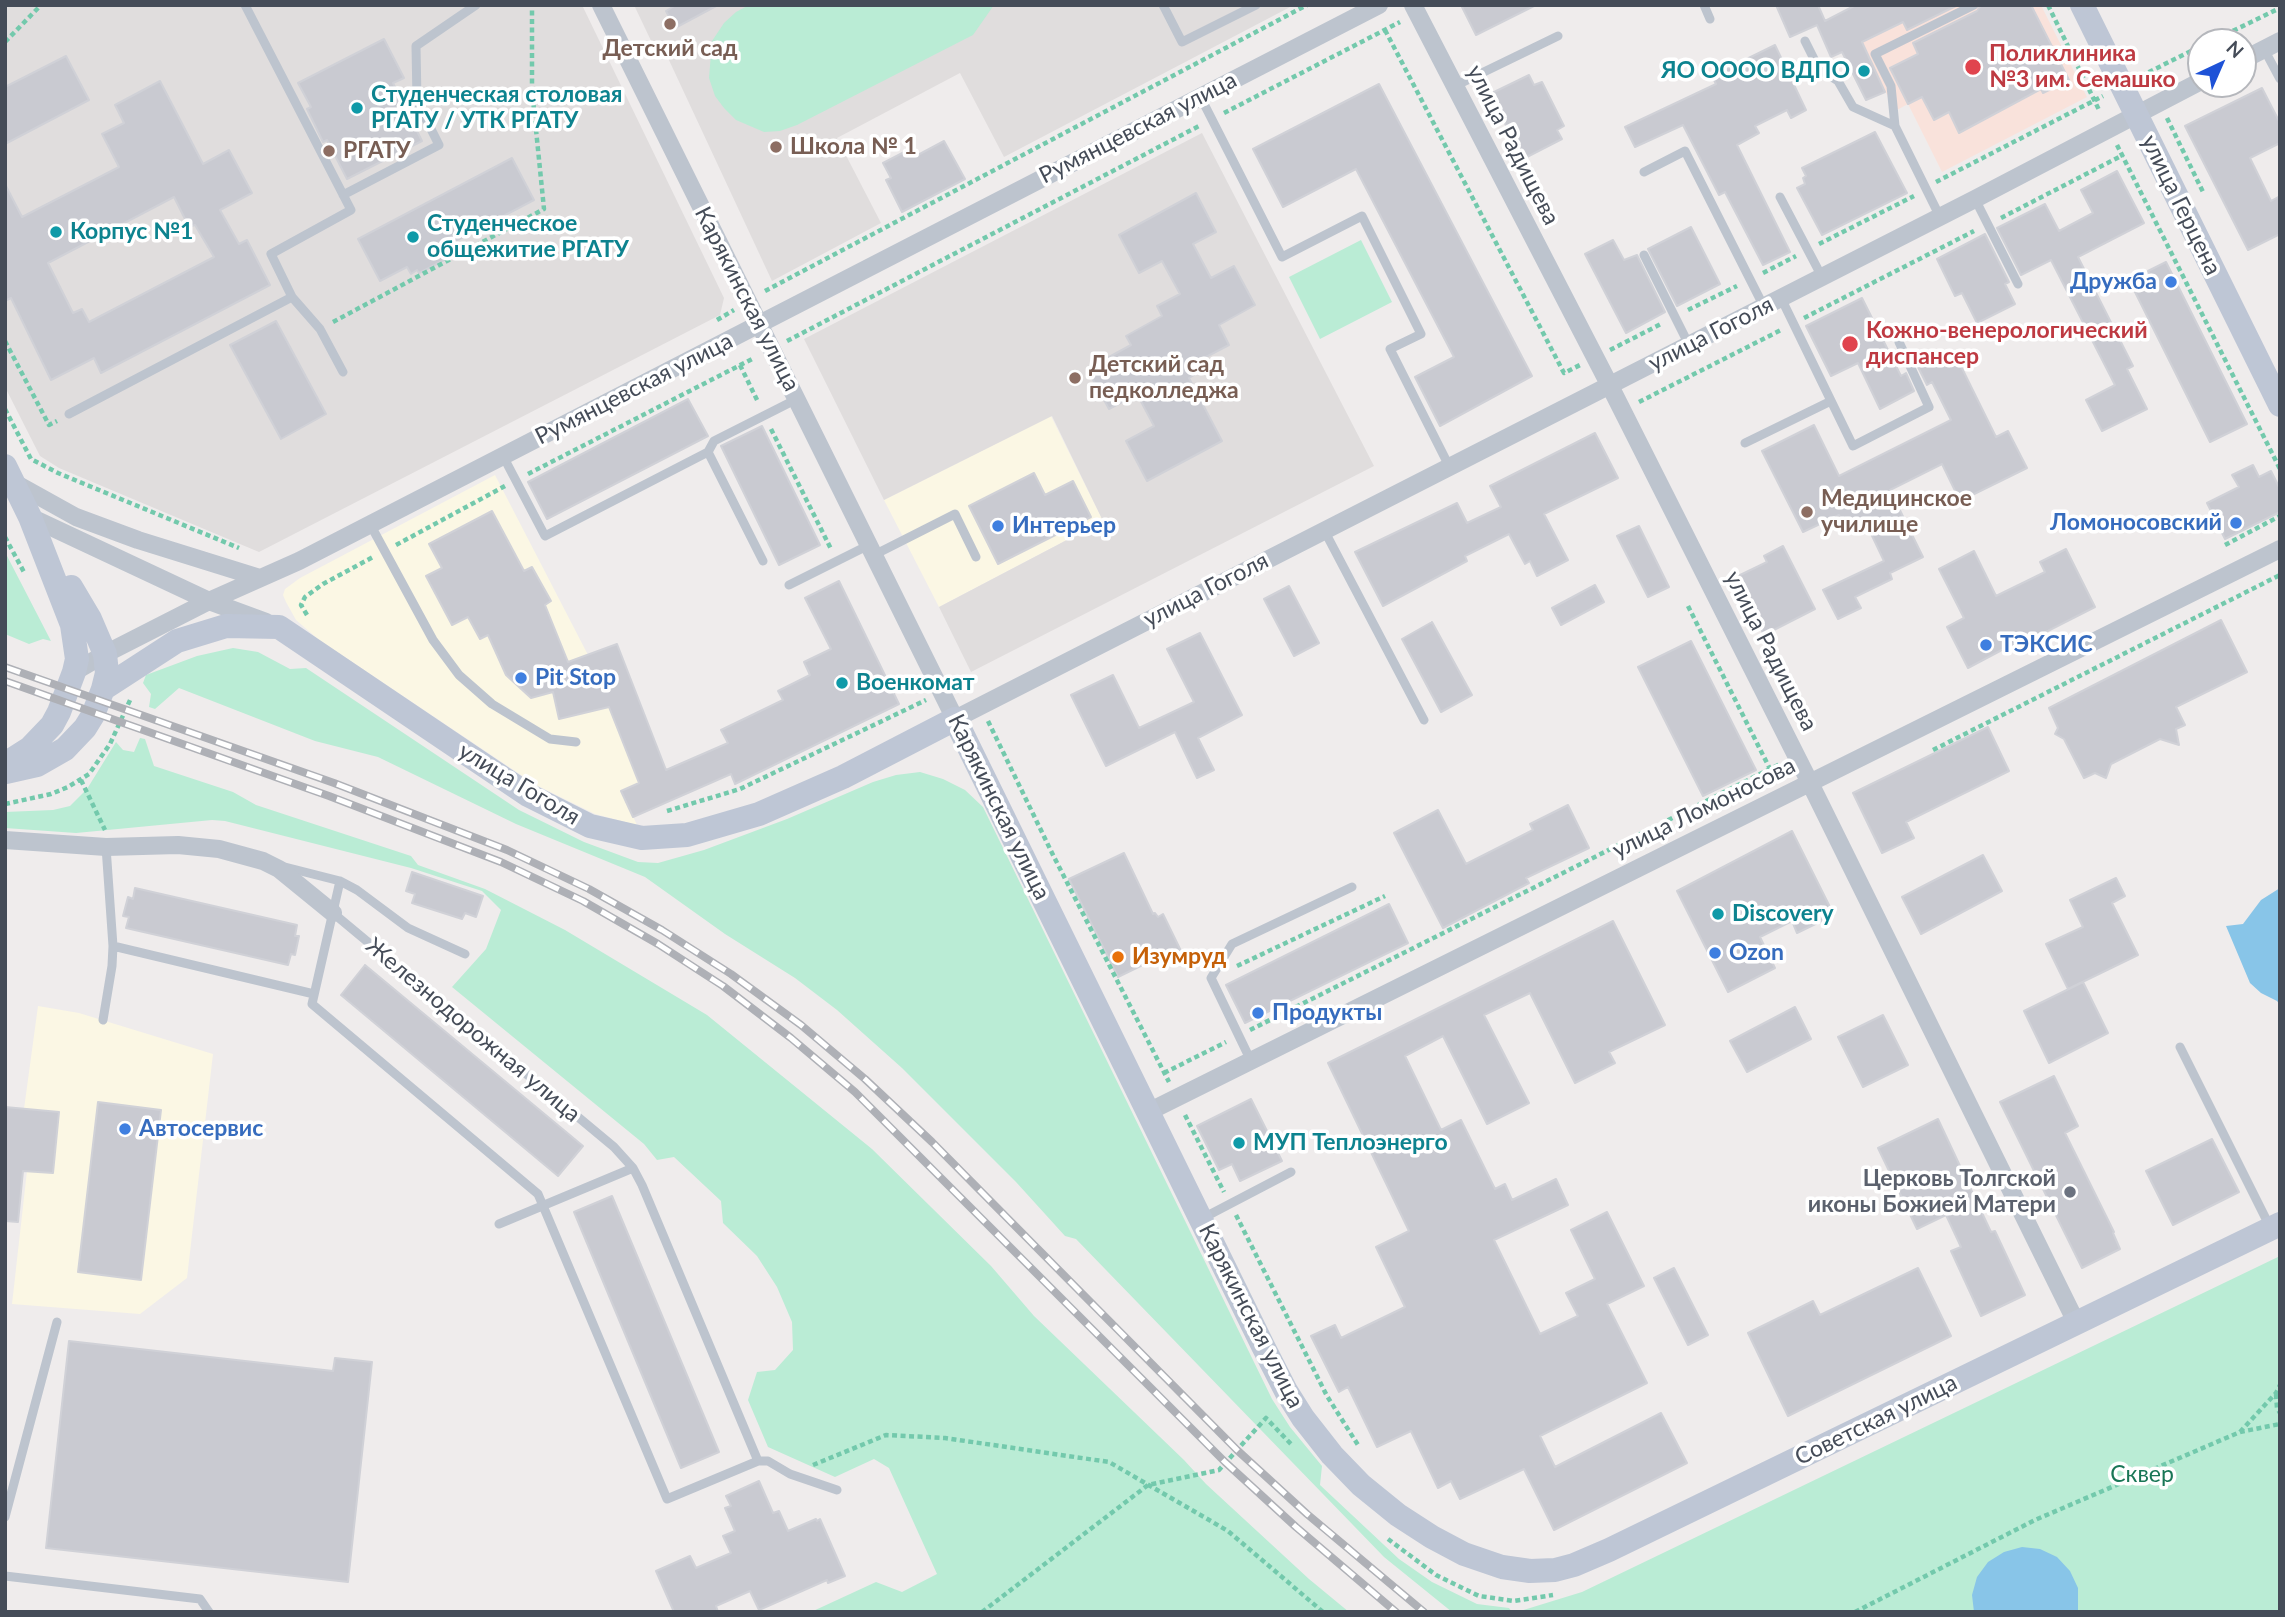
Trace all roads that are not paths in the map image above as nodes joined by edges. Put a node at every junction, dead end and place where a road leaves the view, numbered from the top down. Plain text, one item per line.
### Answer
1 (245, 5) edge
2 (475, 5) edge
3 (601, 5) edge
4 (1163, 5) edge
5 (1256, 5) edge
6 (1378, 5) edge
7 (1704, 5) edge
8 (1974, 5) edge
9 (2082, 5) edge
10 (1415, 9) edge
11 (1710, 19) dead end
12 (1558, 36) dead end
13 (1805, 41) dead end
14 (2272, 45) edge
15 (2280, 79) edge
16 (1455, 86) junction
17 (2187, 89) edge
18 (1200, 96) junction
19 (2137, 114) junction
20 (1895, 126) junction
21 (1644, 172) dead end
22 (342, 195) junction
23 (1780, 197) dead end
24 (1975, 199) junction
25 (1940, 217) junction
26 (1644, 255) dead end
27 (1822, 277) junction
28 (2018, 284) dead end
29 (292, 297) junction
30 (1781, 298) junction
31 (1764, 307) junction
32 (760, 324) junction
33 (1899, 341) dead end
34 (1689, 345) junction
35 (343, 372) dead end
36 (1610, 386) junction
37 (797, 399) junction
38 (1831, 401) junction
39 (2280, 405) edge
40 (69, 414) road end
41 (1745, 443) dead end
42 (708, 452) junction
43 (503, 456) junction
44 (1449, 466) junction
45 (9, 474) edge
46 (30, 517) junction
47 (370, 524) junction
48 (1324, 530) junction
49 (2280, 549) edge
50 (871, 550) junction
51 (976, 557) dead end
52 (763, 561) dead end
53 (260, 578) junction
54 (789, 585) dead end
55 (209, 601) junction
56 (279, 627) junction
57 (105, 654) junction
58 (74, 672) junction
59 (103, 689) junction
60 (955, 719) junction
61 (1424, 720) dead end
62 (576, 742) dead end
63 (5, 764) edge
64 (5, 772) edge
65 (1811, 782) junction
66 (5, 839) edge
67 (105, 839) junction
68 (263, 860) junction
69 (340, 881) junction
70 (1352, 887) dead end
71 (333, 913) junction
72 (113, 946) junction
73 (465, 954) dead end
74 (314, 994) junction
75 (103, 1020) dead end
76 (2180, 1046) dead end
77 (1251, 1061) junction
78 (1150, 1111) junction
79 (633, 1168) junction
80 (1291, 1172) dead end
81 (544, 1205) junction
82 (1201, 1219) junction
83 (499, 1224) dead end
84 (2275, 1226) edge
85 (58, 1322) dead end
86 (2077, 1322) junction
87 (758, 1461) junction
88 (837, 1490) dead end
89 (5, 1517) edge
90 (1464, 1554) joint
91 (5, 1576) edge
92 (209, 1612) edge

1 - 22 lane
2 - 22 lane
3 - 32 street, Карякинская улица
4 - 5 lane
6 - 18 street, Румянцевская улица
7 - 11 lane
8 - 20 lane
9 - 19 street, улица Герцена
10 - 16 street, улица Радищева
12 - 16 lane
13 - 20 lane
14 - 15 lane
16 - 36 street, улица Радищева
17 - 19 street, улица Гоголя
18 - 32 street, Румянцевская улица
18 - 44 lane
19 - 24 street, улица Гоголя
19 - 39 street, улица Герцена
20 - 25 lane
21 - 31 lane
22 - 29 lane
23 - 27 lane
24 - 25 street, улица Гоголя
24 - 28 lane
25 - 27 street, улица Гоголя
26 - 34 lane
27 - 30 street, улица Гоголя
29 - 35 lane
29 - 40 lane
30 - 31 street, улица Гоголя
30 - 38 lane
31 - 34 street, улица Гоголя
32 - 37 street, Карякинская улица
32 - 43 street, Румянцевская улица
33 - 38 lane
34 - 36 street, улица Гоголя
36 - 44 street, улица Гоголя
36 - 65 street, улица Радищева
37 - 42 lane
37 - 50 street, Карякинская улица
38 - 41 lane
42 - 43 lane
42 - 52 lane
43 - 47 street, Румянцевская улица
44 - 48 street, улица Гоголя
45 - 46 street
45 - 53 street
46 - 55 street, улица Гоголя
46 - 57 street
46 - 58 street
47 - 53 street, Румянцевская улица
47 - 62 lane
48 - 60 street, улица Гоголя
48 - 61 lane
49 - 65 street, улица Ломоносова
50 - 51 lane
50 - 54 lane
50 - 60 street, Карякинская улица
53 - 55 street, Румянцевская улица
55 - 56 street, улица Гоголя
55 - 57 street, Румянцевская улица
56 - 59 street
56 - 60 street, улица Гоголя
57 - 58 street, Румянцевская улица
57 - 59 street
58 - 63 street
59 - 64 street
60 - 78 street, Карякинская улица
65 - 77 street, улица Ломоносова
65 - 86 street, улица Радищева
66 - 67 street, Железнодорожная улица
67 - 68 street, Железнодорожная улица
67 - 72 lane
68 - 69 lane
68 - 71 street, Железнодорожная улица
69 - 71 lane
69 - 73 lane
70 - 77 lane
71 - 74 lane
71 - 79 lane, Железнодорожная улица
72 - 74 lane
72 - 75 lane
74 - 81 lane
76 - 84 lane
77 - 78 street, улица Ломоносова
78 - 82 street, Карякинская улица
79 - 81 lane
79 - 87 lane, Железнодорожная улица
80 - 82 lane
81 - 83 lane
81 - 87 lane
82 - 90 street, Карякинская улица
84 - 86 street, Советская улица
85 - 89 lane
86 - 90 street, Советская улица
87 - 88 lane
91 - 92 lane

